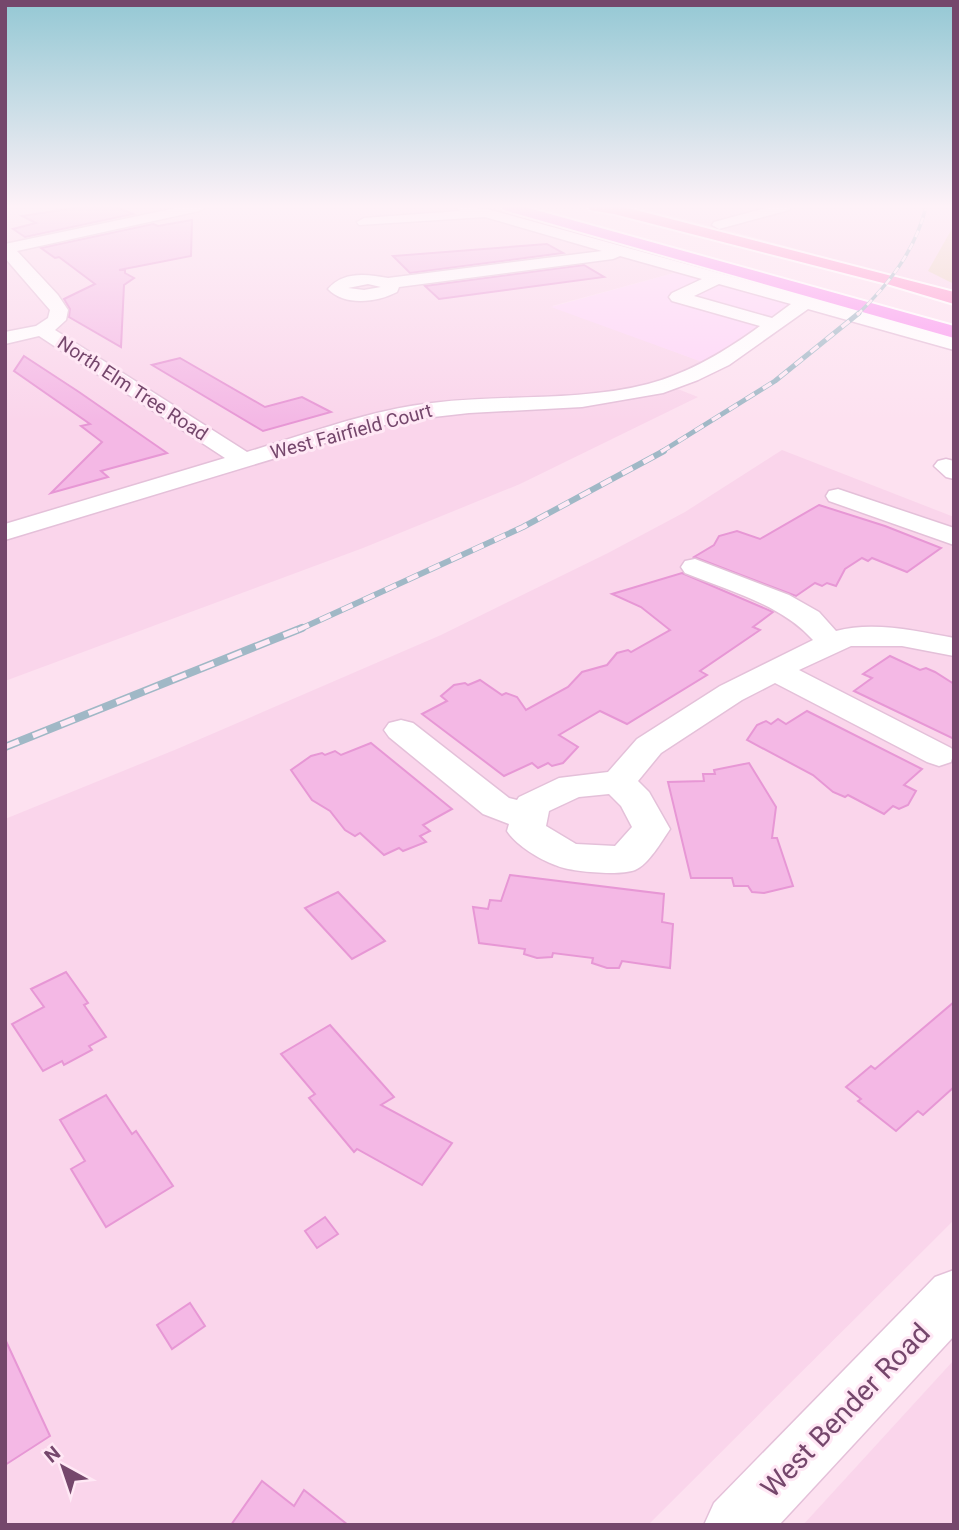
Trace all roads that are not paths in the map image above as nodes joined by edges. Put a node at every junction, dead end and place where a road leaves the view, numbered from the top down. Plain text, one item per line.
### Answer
1 (33, 278) edge
2 (424, 278) edge
3 (716, 278) edge
4 (724, 278) edge
5 (765, 278) edge
6 (822, 278) edge
7 (883, 278) edge
8 (388, 283) dead end
9 (950, 295) edge
10 (807, 301) junction
11 (954, 315) edge
12 (775, 324) junction
13 (42, 330) junction
14 (954, 332) edge
15 (5, 338) edge
16 (954, 344) edge
17 (244, 460) junction
18 (838, 496) dead end
19 (5, 532) edge
20 (954, 537) edge
21 (695, 567) dead end
22 (832, 643) junction
23 (954, 648) edge
24 (776, 670) junction
25 (401, 730) dead end
26 (939, 755) dead end
27 (618, 782) junction
28 (529, 818) junction
29 (954, 1296) edge
30 (736, 1525) edge

1 - 13 street, North Elm Tree Road
2 - 8 street
3 - 12 street
4 - 10 street
5 - 14 highway
6 - 11 highway
7 - 9 main road
10 - 12 street, West Fairfield Court
10 - 16 street
12 - 17 street, West Fairfield Court
13 - 15 street
13 - 17 street, North Elm Tree Road
17 - 19 street, West Fairfield Court
18 - 20 street
21 - 22 street
22 - 23 street
22 - 24 street
24 - 26 street
24 - 27 street
25 - 28 street
27 - 28 street
27 - 28 street
29 - 30 street, West Bender Road

